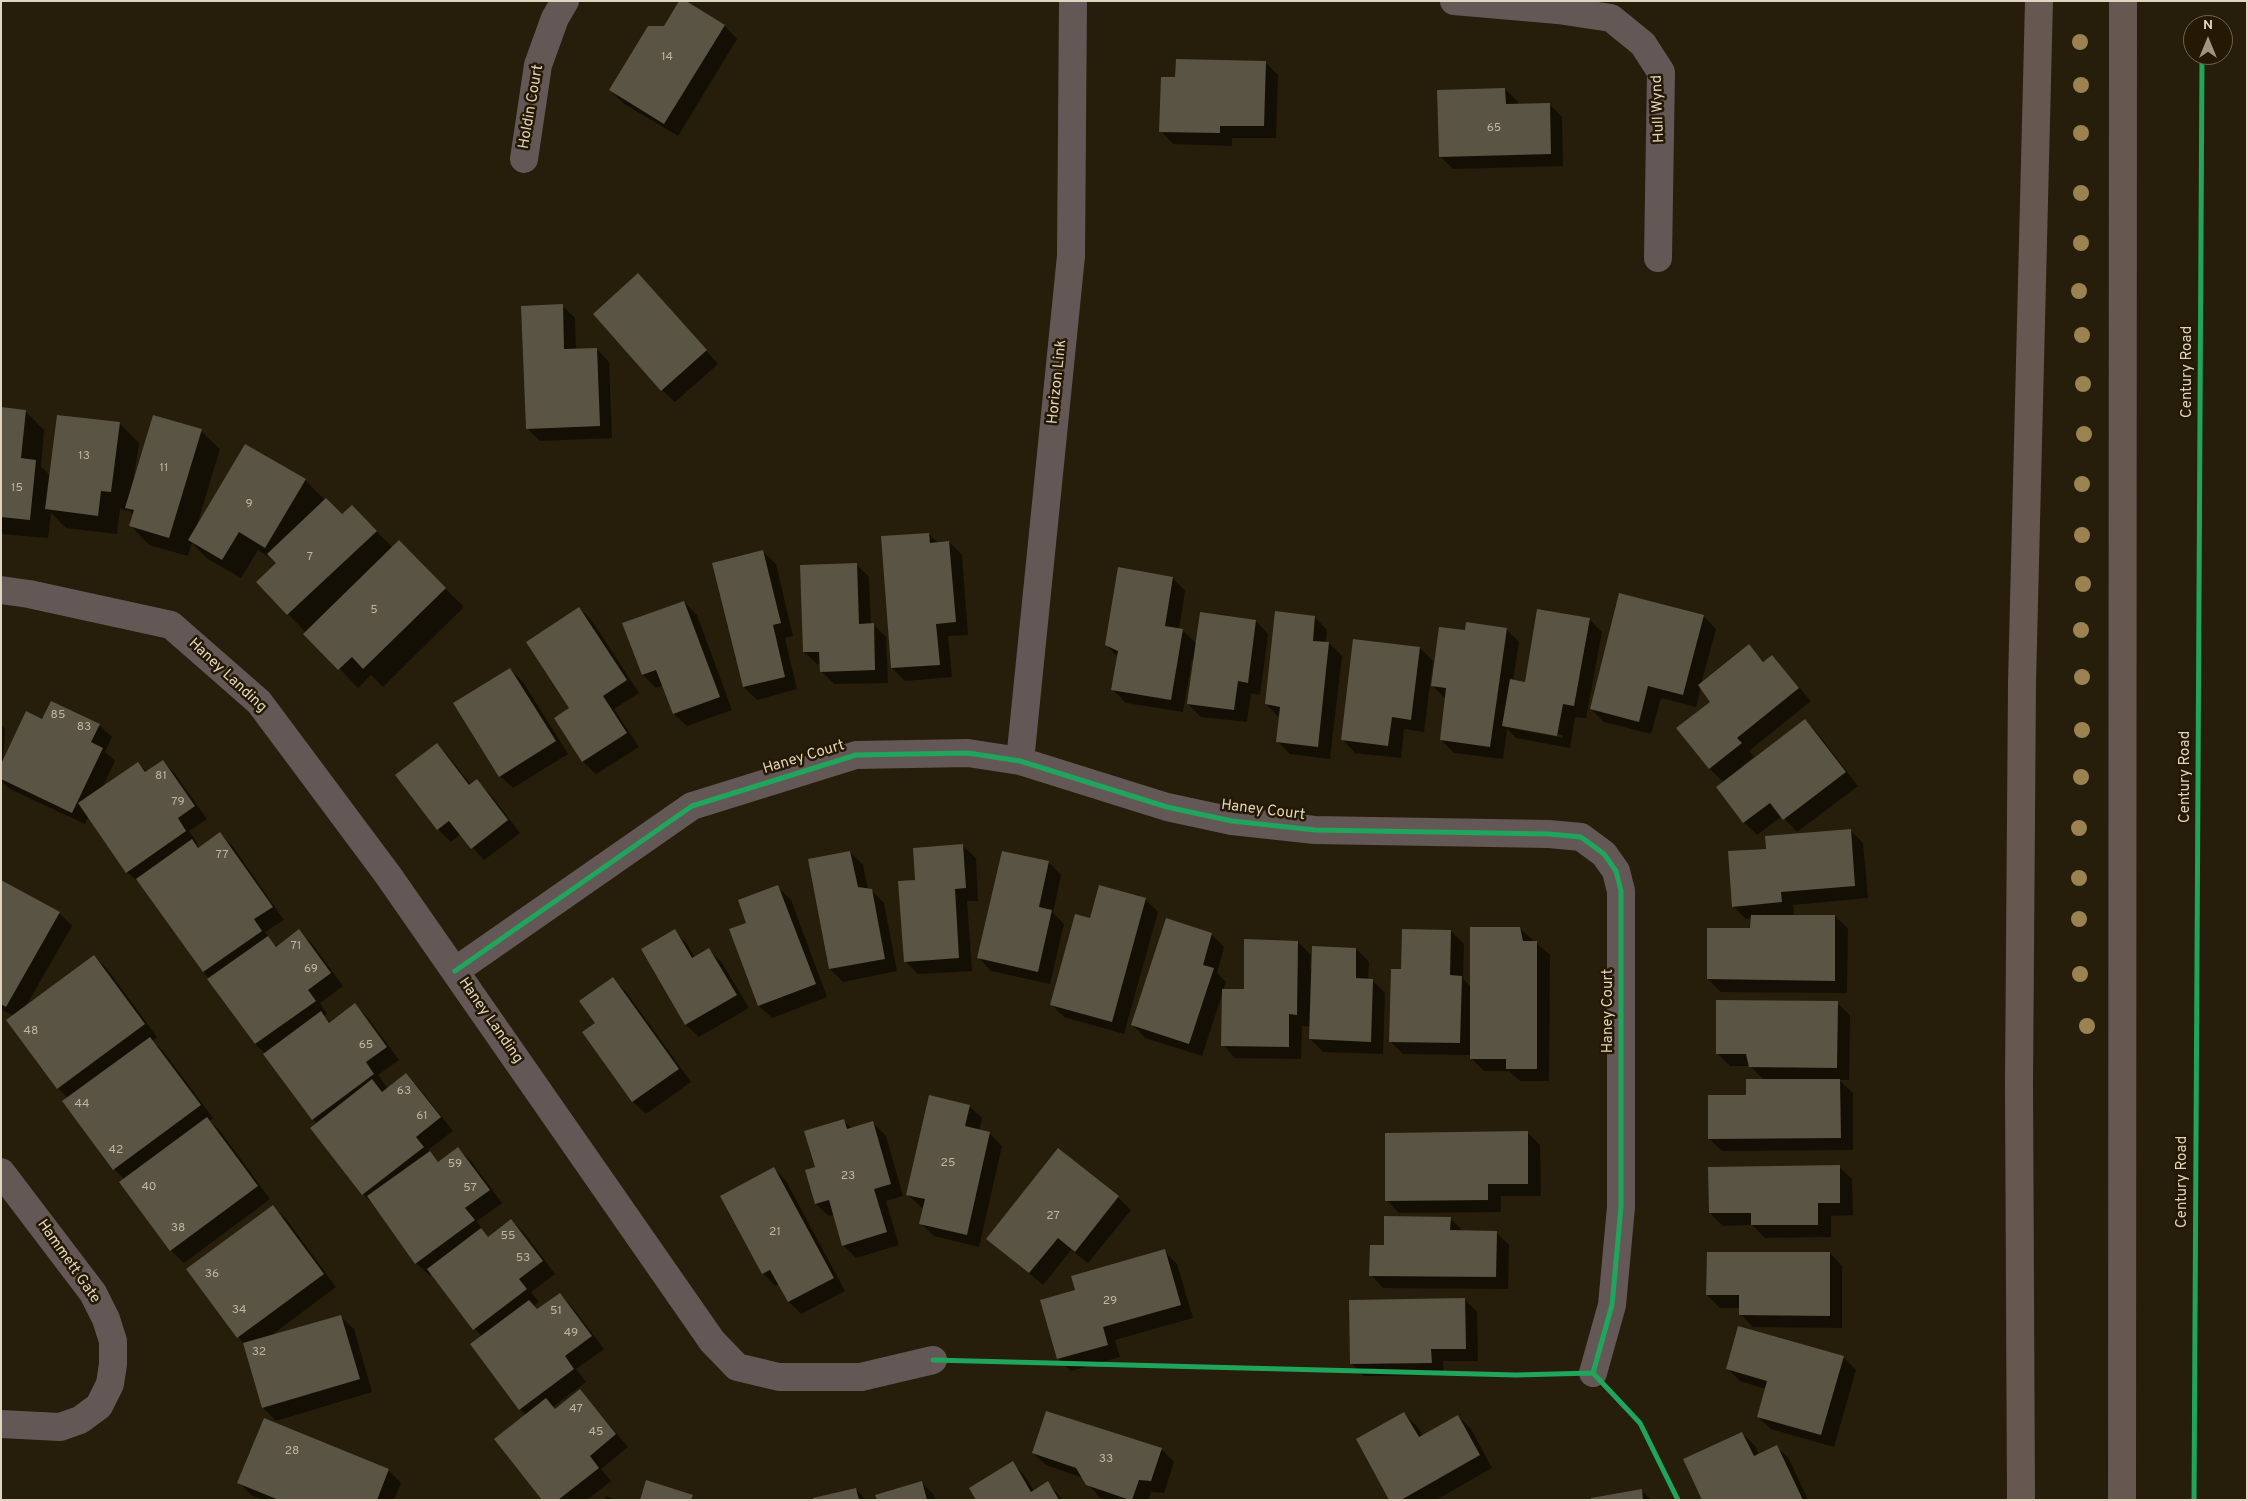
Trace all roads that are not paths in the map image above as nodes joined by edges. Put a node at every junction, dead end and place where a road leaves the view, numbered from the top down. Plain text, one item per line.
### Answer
1 (565, 1) edge
2 (1072, 1) edge
3 (1454, 1) edge
4 (2039, 1) edge
5 (2123, 1) edge
6 (524, 159) dead end
7 (1658, 258) dead end
8 (1, 590) edge
9 (1020, 761) junction
10 (455, 971) junction
11 (1, 1172) edge
12 (933, 1360) dead end
13 (1593, 1373) dead end
14 (1, 1424) edge
15 (2021, 1500) edge
16 (2122, 1500) edge

1 - 6 street, Holdin Court
2 - 9 street, Horizon Link
3 - 7 street, Hull Wynd
4 - 15 main road
5 - 16 main road
8 - 10 street, Haney Landing
9 - 10 street, Haney Court
9 - 13 street, Haney Court
10 - 12 street, Haney Landing
11 - 14 street, Hammett Gate

